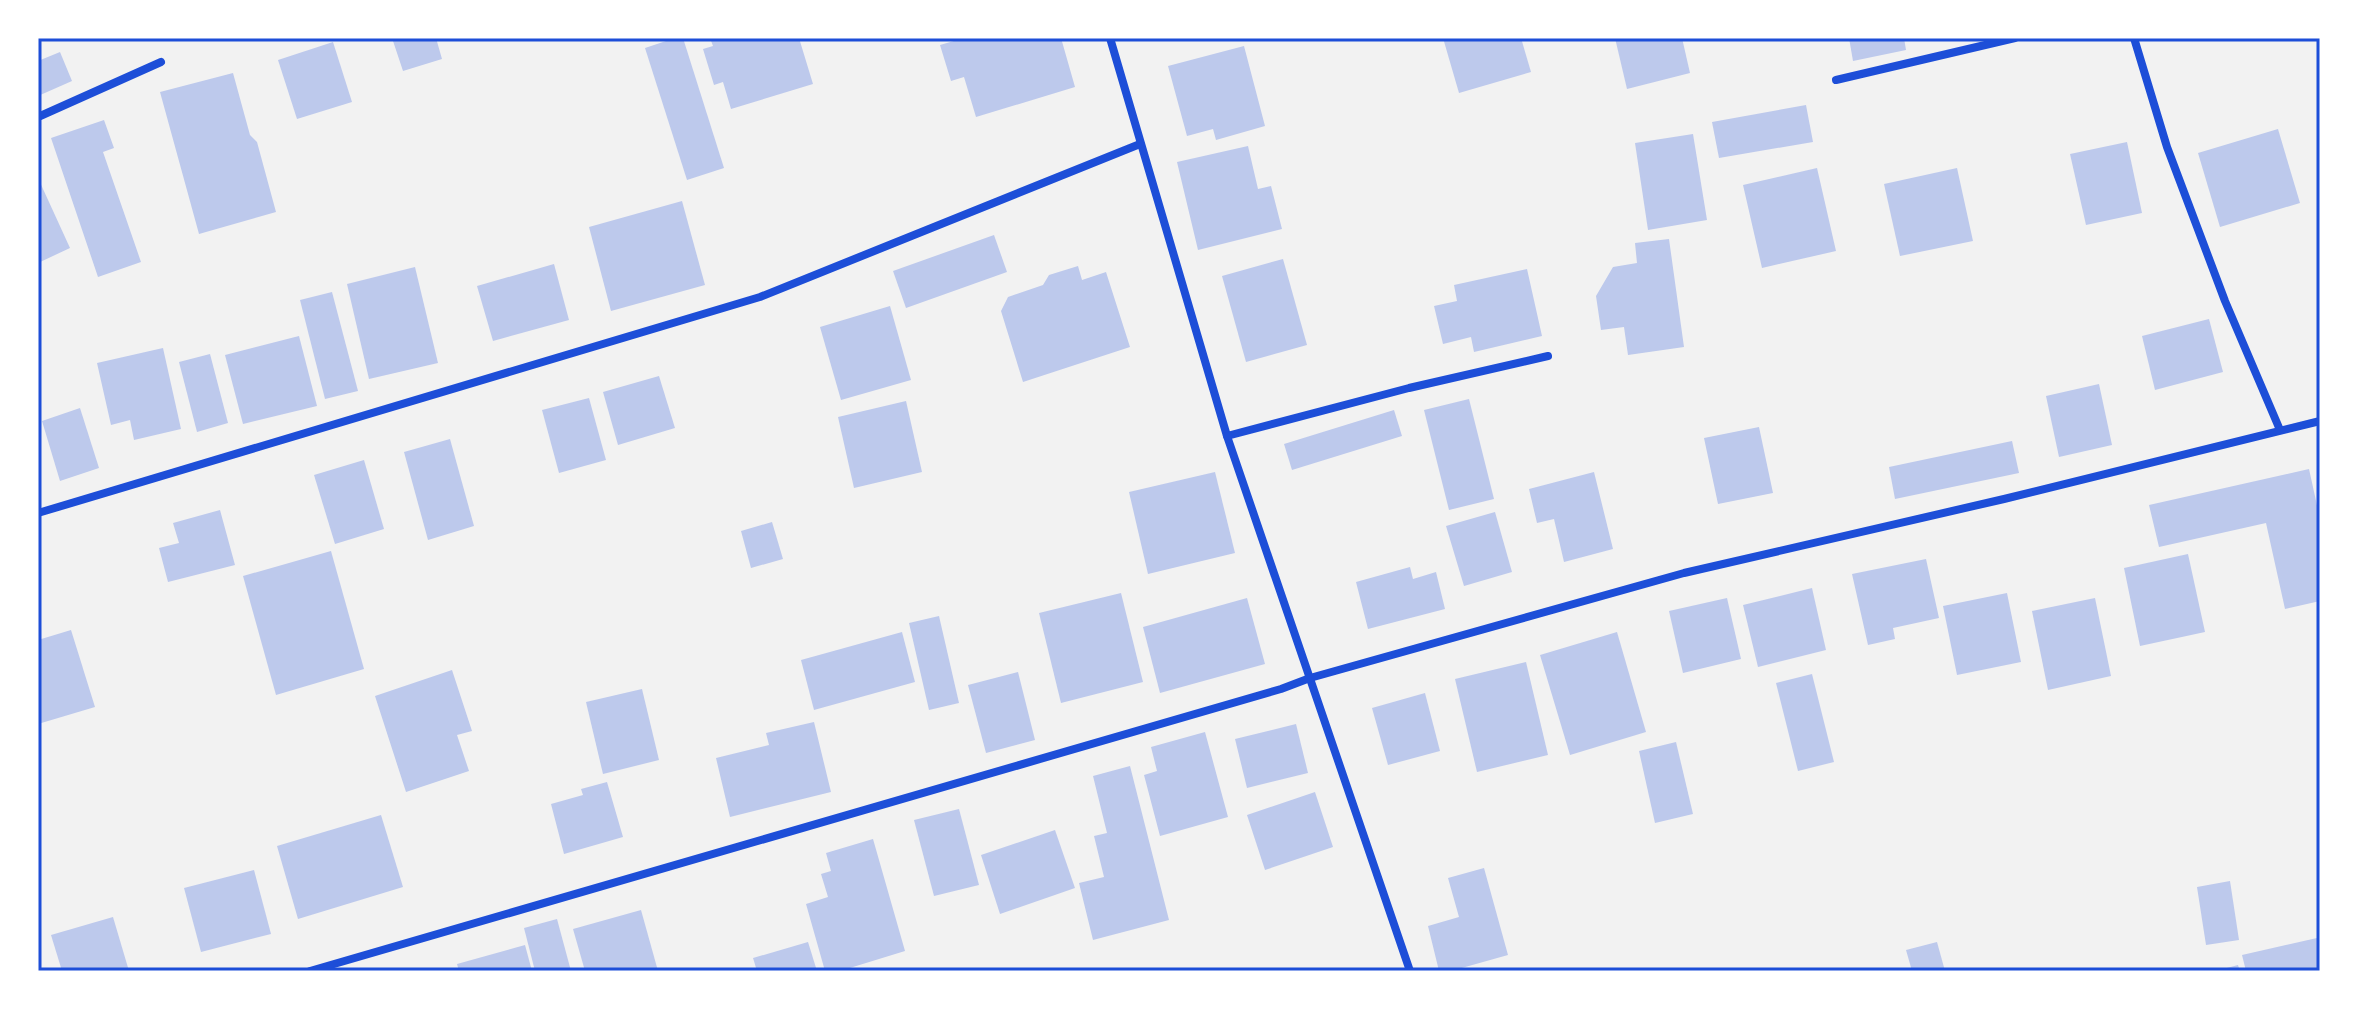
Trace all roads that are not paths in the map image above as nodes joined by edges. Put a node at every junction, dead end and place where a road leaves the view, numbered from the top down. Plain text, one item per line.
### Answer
1 (1110, 38) edge
2 (2015, 38) edge
3 (2134, 38) edge
4 (161, 62) dead end
5 (1836, 80) dead end
6 (38, 117) edge
7 (1140, 144) junction
8 (1548, 356) dead end
9 (2320, 421) edge
10 (2280, 430) junction
11 (1227, 436) junction
12 (38, 513) edge
13 (1310, 678) junction
14 (310, 971) edge
15 (1410, 971) edge

1 - 7 street
2 - 5 street
3 - 10 street
4 - 6 street
7 - 11 street
7 - 12 street
8 - 11 street
9 - 10 street
10 - 13 street
11 - 13 street
13 - 14 street
13 - 15 street

